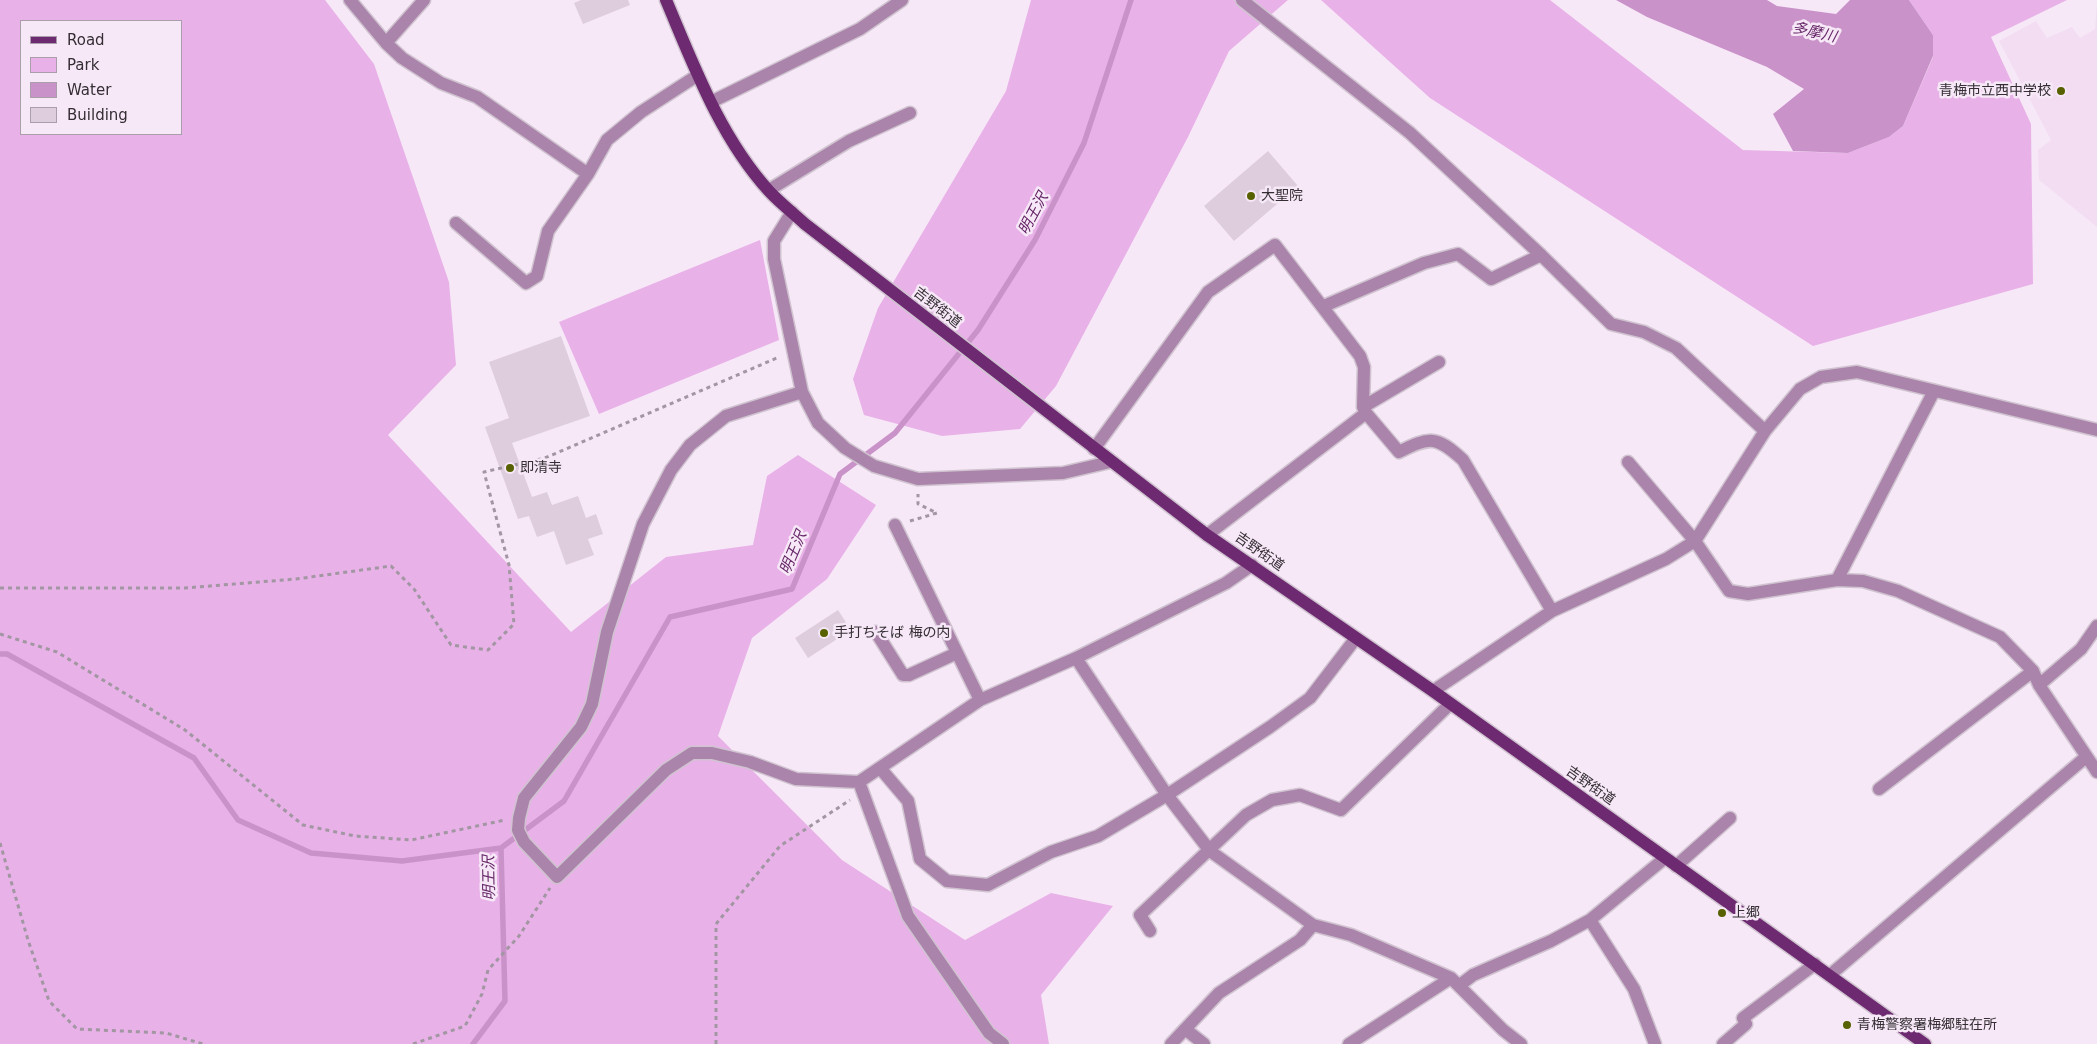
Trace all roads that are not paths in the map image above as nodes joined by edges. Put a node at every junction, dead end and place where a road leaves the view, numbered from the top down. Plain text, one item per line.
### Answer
1 (350, 0) edge
2 (424, 0) edge
3 (666, 0) edge
4 (902, 0) edge
5 (1242, 0) edge
6 (386, 43) junction
7 (698, 75) junction
8 (711, 102) junction
9 (910, 113) dead end
10 (588, 174) junction
11 (768, 190) junction
12 (792, 212) junction
13 (456, 223) dead end
14 (1541, 255) junction
15 (1324, 306) junction
16 (1439, 362) dead end
17 (1934, 391) junction
18 (802, 392) junction
19 (1364, 410) junction
20 (2097, 430) edge
21 (1765, 431) junction
22 (1094, 449) junction
23 (1110, 462) junction
24 (1628, 462) dead end
25 (895, 525) road end
26 (1207, 535) junction
27 (1696, 542) junction
28 (1252, 565) junction
29 (1838, 580) junction
30 (1552, 611) junction
31 (2097, 626) edge
32 (876, 632) dead end
33 (1356, 638) junction
34 (958, 653) junction
35 (1076, 658) junction
36 (2033, 670) junction
37 (2039, 685) junction
38 (1433, 691) junction
39 (980, 700) junction
40 (1449, 705) junction
41 (2086, 757) junction
42 (880, 768) junction
43 (2097, 772) edge
44 (859, 782) junction
45 (1879, 789) dead end
46 (1167, 795) junction
47 (1730, 818) dead end
48 (1210, 851) junction
49 (1665, 858) junction
50 (1676, 866) junction
51 (1590, 920) junction
52 (1313, 925) junction
53 (1150, 931) dead end
54 (1815, 964) junction
55 (1830, 975) junction
56 (1455, 981) junction
57 (1185, 1028) junction
58 (1003, 1044) edge
59 (1171, 1044) edge
60 (1204, 1044) edge
61 (1349, 1044) edge
62 (1521, 1044) edge
63 (1655, 1044) edge
64 (1723, 1044) edge
65 (1925, 1044) edge

1 - 6 street
2 - 6 street
3 - 7 main road, 吉野街道
4 - 8 street
5 - 14 street
6 - 10 street
7 - 8 main road, 吉野街道
7 - 10 street
8 - 11 main road, 吉野街道
9 - 11 street
10 - 13 street
11 - 12 main road, 吉野街道
12 - 18 street
12 - 22 main road, 吉野街道
14 - 15 street
14 - 21 street
15 - 19 street
15 - 22 street
16 - 19 street
17 - 20 street
17 - 21 street
17 - 29 street
18 - 23 street
18 - 44 street
19 - 26 street
19 - 30 street
21 - 27 street
22 - 23 main road, 吉野街道
23 - 26 main road, 吉野街道
24 - 27 street
25 - 34 street
26 - 28 main road, 吉野街道
27 - 29 street
27 - 30 street
28 - 33 main road, 吉野街道
28 - 35 street
29 - 36 street
30 - 38 street
31 - 37 street
32 - 34 street
33 - 38 main road, 吉野街道
33 - 46 street
34 - 39 street
35 - 39 street
35 - 46 street
36 - 37 street
36 - 45 street
37 - 41 street
38 - 40 main road, 吉野街道
39 - 42 street
40 - 48 street
40 - 49 main road, 吉野街道
41 - 43 street
41 - 55 street
42 - 44 street
42 - 46 street
44 - 58 street
46 - 48 street
47 - 50 street
48 - 52 street
48 - 53 street
49 - 50 main road, 吉野街道
49 - 51 street
50 - 54 main road, 吉野街道
51 - 56 street
51 - 63 street
52 - 56 street
52 - 57 street
54 - 55 main road, 吉野街道
54 - 64 street
55 - 65 main road, 吉野街道
56 - 61 street
56 - 62 street
57 - 59 street
57 - 60 street

